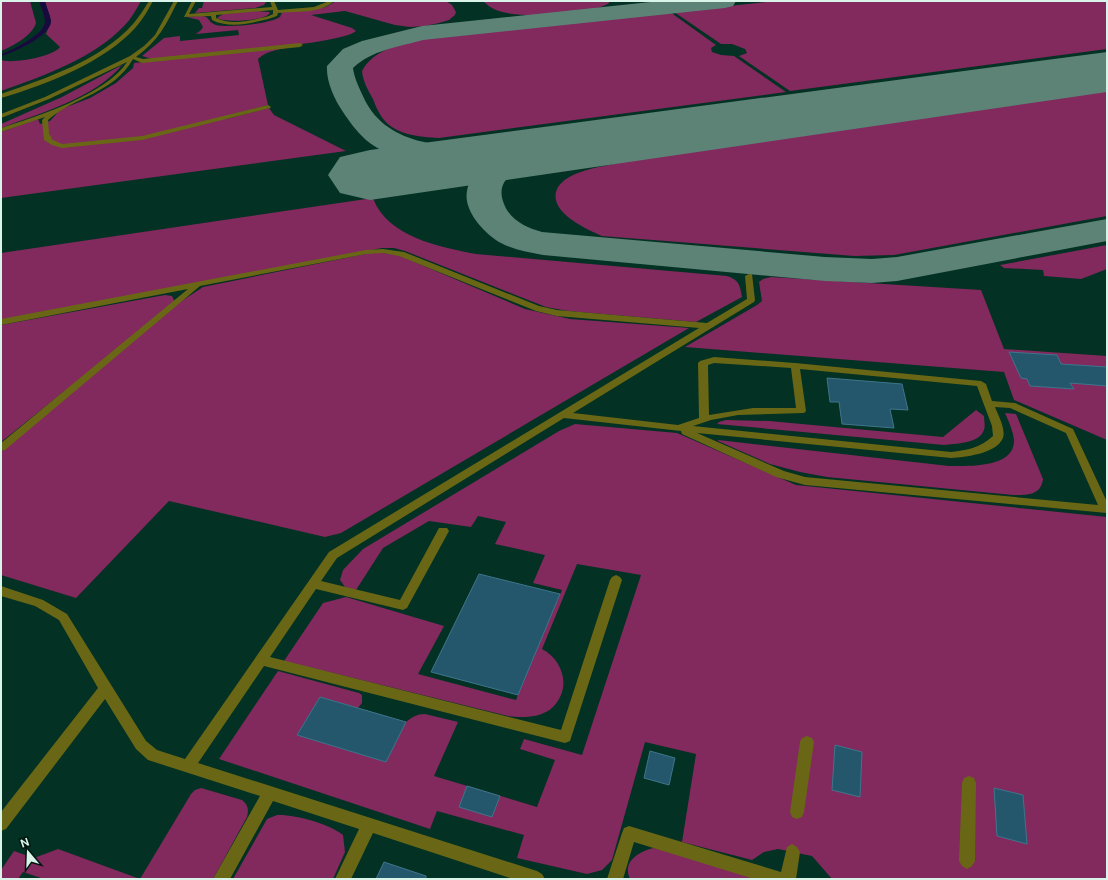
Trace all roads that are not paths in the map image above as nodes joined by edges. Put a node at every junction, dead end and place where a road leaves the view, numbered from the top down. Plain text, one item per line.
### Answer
1 (151, 1) edge
2 (176, 1) edge
3 (194, 1) edge
4 (272, 1) edge
5 (332, 1) edge
6 (275, 10) junction
7 (213, 14) junction
8 (300, 45) dead end
9 (132, 57) junction
10 (1, 96) edge
11 (61, 107) junction
12 (268, 107) dead end
13 (1, 116) edge
14 (1, 130) edge
15 (46, 134) junction
16 (77, 141) dead end
17 (749, 276) dead end
18 (198, 284) junction
19 (1, 322) edge
20 (707, 326) junction
21 (795, 366) junction
22 (989, 404) junction
23 (562, 415) junction
24 (704, 418) junction
25 (678, 428) junction
26 (1, 448) edge
27 (443, 531) dead end
28 (616, 580) dead end
29 (313, 584) junction
30 (1, 591) edge
31 (260, 660) junction
32 (106, 688) junction
33 (807, 742) dead end
34 (187, 767) junction
35 (969, 783) dead end
36 (270, 793) junction
37 (797, 812) dead end
38 (1, 824) edge
39 (369, 825) junction
40 (792, 852) dead end
41 (967, 861) dead end
42 (221, 879) edge
43 (343, 879) edge
44 (536, 879) edge
45 (615, 879) edge
46 (779, 879) edge
47 (788, 879) edge

1 - 10 street
2 - 9 street
3 - 7 street
4 - 6 street
5 - 6 street
6 - 7 street
6 - 7 street
8 - 9 street
9 - 11 street
9 - 13 street
11 - 14 street
11 - 15 street
12 - 15 street
15 - 16 street
17 - 20 street
18 - 19 street
18 - 20 street
18 - 26 street
20 - 23 street
21 - 22 street
21 - 24 street
21 - 24 street
22 - 25 street
22 - 25 street
23 - 25 street
23 - 29 street
24 - 25 street
27 - 29 street
28 - 31 street
29 - 31 street
30 - 32 street
31 - 34 street
32 - 34 street
32 - 38 street
33 - 37 street
34 - 36 street
35 - 41 street
36 - 39 street
36 - 42 street
39 - 43 street
39 - 44 street
40 - 47 street
45 - 46 street

